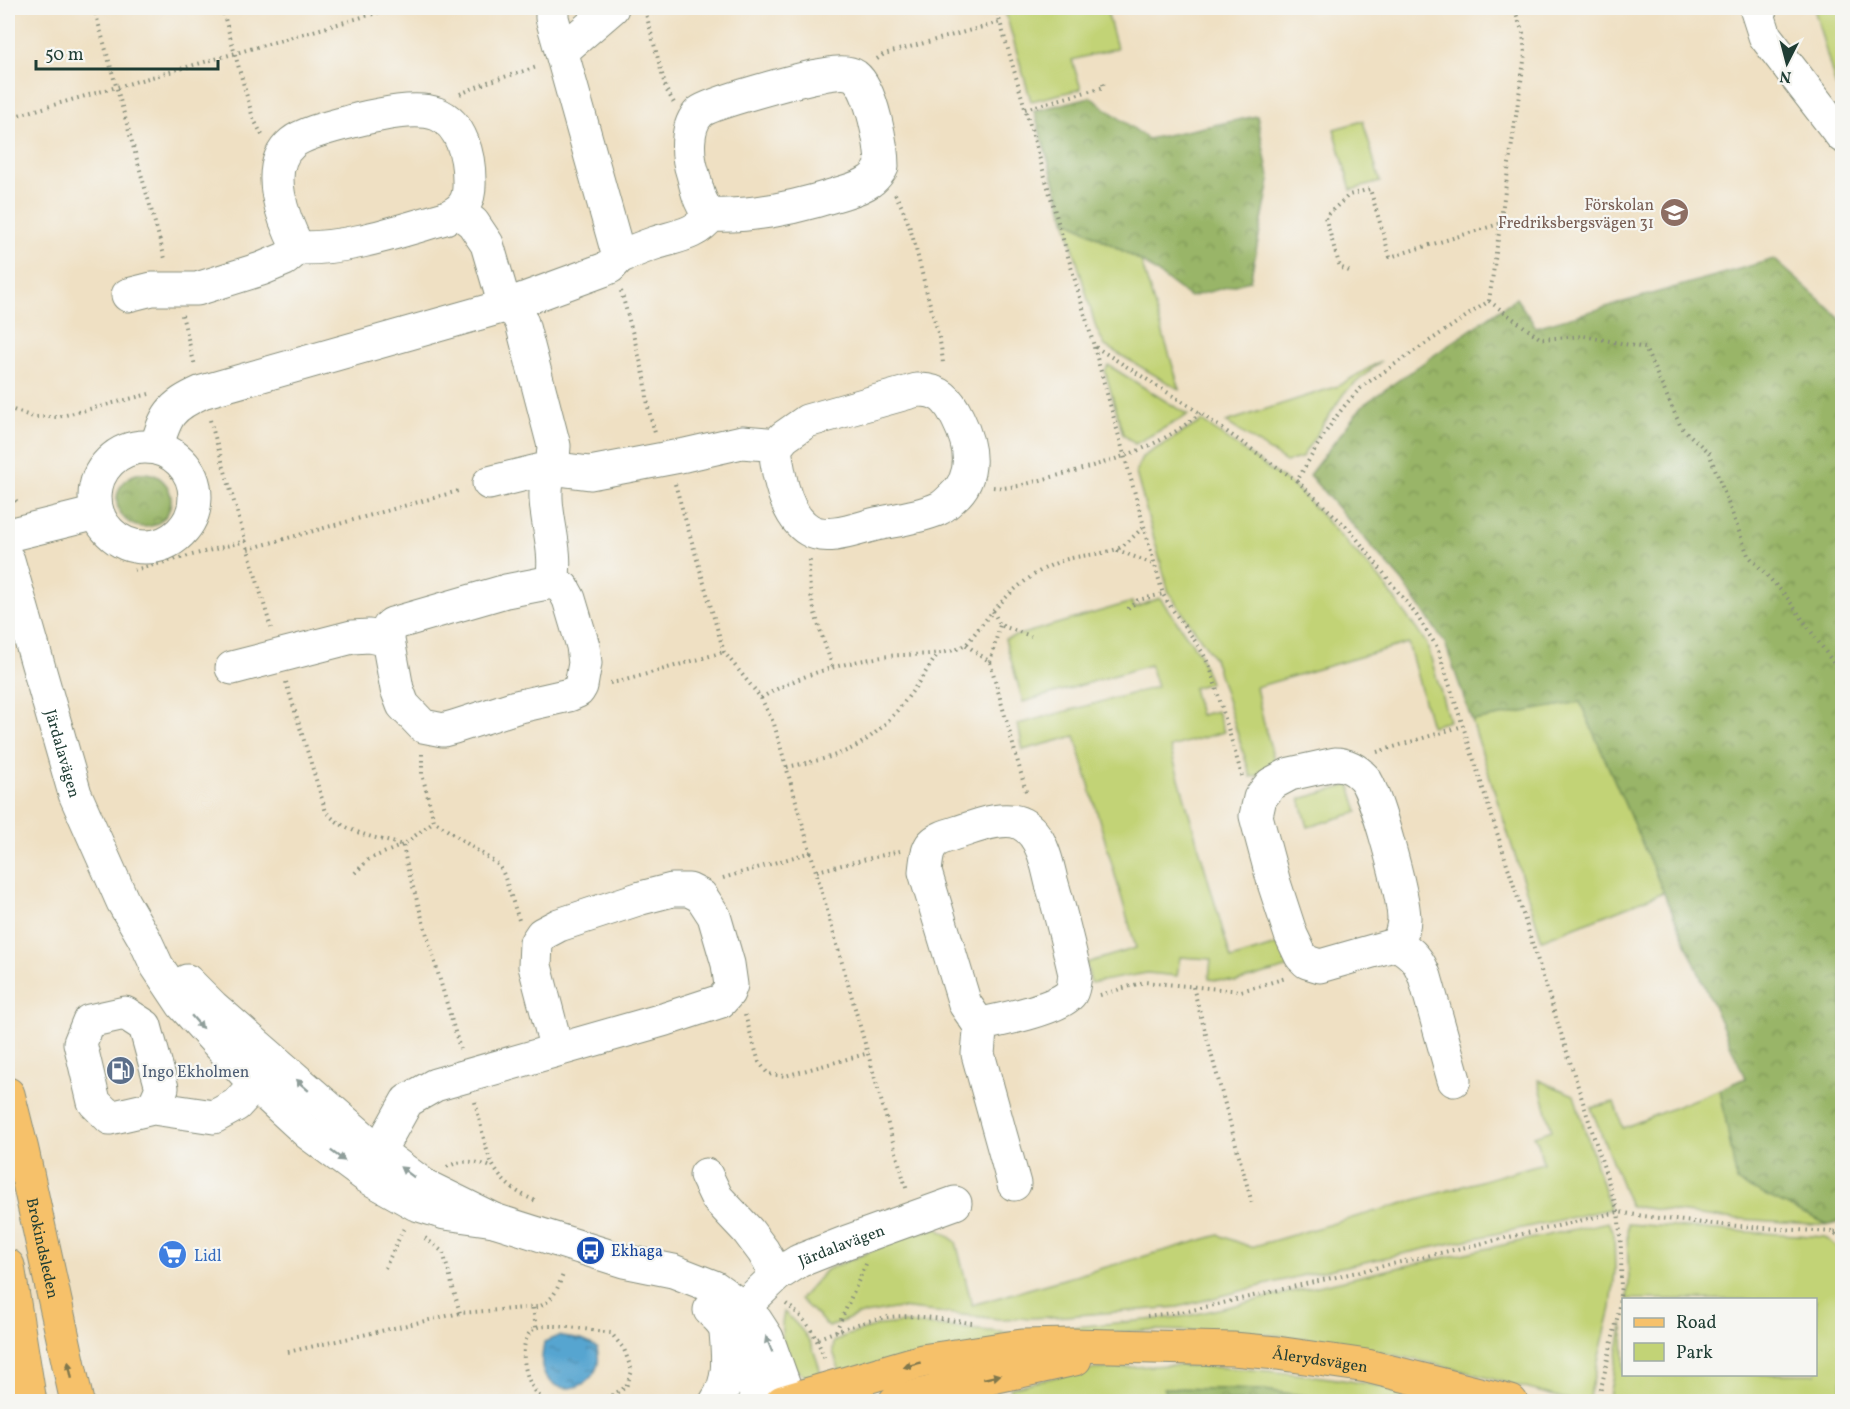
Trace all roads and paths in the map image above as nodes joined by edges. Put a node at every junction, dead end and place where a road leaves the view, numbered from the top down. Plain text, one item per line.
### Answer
1 (94, 8) edge
2 (222, 8) edge
3 (394, 8) edge
4 (552, 8) edge
5 (612, 8) edge
6 (636, 8) edge
7 (656, 8) edge
8 (996, 8) edge
9 (1514, 8) edge
10 (644, 9) edge
11 (1000, 22) junction
12 (1760, 22) edge
13 (236, 53) junction
14 (563, 55) junction
15 (857, 78) junction
16 (1103, 83) dead end
17 (117, 87) junction
18 (1025, 109) junction
19 (436, 114) junction
20 (8, 118) edge
21 (693, 122) junction
22 (1842, 136) edge
23 (283, 155) junction
24 (879, 171) junction
25 (459, 212) junction
26 (711, 215) junction
27 (1499, 225) junction
28 (298, 248) junction
29 (614, 262) junction
30 (1349, 271) dead end
31 (174, 289) junction
32 (128, 295) dead end
33 (1489, 301) junction
34 (506, 306) junction
35 (1094, 346) junction
36 (158, 391) dead end
37 (202, 392) junction
38 (936, 392) junction
39 (8, 408) edge
40 (1200, 412) junction
41 (156, 448) junction
42 (775, 448) junction
43 (1124, 456) junction
44 (665, 459) junction
45 (550, 468) junction
46 (967, 480) junction
47 (1297, 481) junction
48 (489, 483) joint
49 (97, 513) junction
50 (1143, 528) junction
51 (817, 533) junction
52 (8, 536) edge
53 (246, 541) junction
54 (248, 549) junction
55 (1116, 550) junction
56 (8, 560) edge
57 (1154, 564) junction
58 (134, 570) dead end
59 (552, 582) junction
60 (1163, 594) junction
61 (1128, 609) dead end
62 (993, 611) junction
63 (1000, 625) junction
64 (1031, 636) dead end
65 (388, 640) junction
66 (966, 645) junction
67 (724, 652) junction
68 (937, 655) junction
69 (279, 656) junction
70 (990, 662) junction
71 (232, 668) dead end
72 (833, 668) junction
73 (1842, 675) edge
74 (582, 681) junction
75 (761, 698) junction
76 (1842, 723) edge
77 (1463, 726) junction
78 (432, 728) junction
79 (1842, 753) edge
80 (787, 767) junction
81 (1353, 769) junction
82 (1260, 798) junction
83 (434, 821) junction
84 (1029, 829) junction
85 (403, 845) junction
86 (930, 845) junction
87 (811, 852) junction
88 (817, 871) junction
89 (355, 873) dead end
90 (701, 896) junction
91 (536, 943) junction
92 (1397, 945) junction
93 (1307, 962) junction
94 (1193, 987) junction
95 (729, 990) junction
96 (1072, 992) junction
97 (982, 1024) junction
98 (557, 1050) junction
99 (869, 1053) junction
100 (265, 1073) junction
101 (467, 1076) junction
102 (1454, 1080) dead end
103 (8, 1094) edge
104 (153, 1108) dead end
105 (372, 1163) junction
106 (706, 1175) dead end
107 (1014, 1184) dead end
108 (540, 1203) dead end
109 (955, 1203) dead end
110 (1253, 1207) dead end
111 (1618, 1212) junction
112 (915, 1218) junction
113 (882, 1230) junction
114 (1833, 1232) junction
115 (1842, 1232) edge
116 (425, 1238) dead end
117 (1842, 1240) edge
118 (8, 1266) edge
119 (564, 1272) dead end
120 (752, 1298) junction
121 (533, 1308) junction
122 (460, 1313) junction
123 (1140, 1317) dead end
124 (975, 1324) dead end
125 (536, 1328) junction
126 (835, 1332) junction
127 (818, 1338) junction
128 (1127, 1348) junction
129 (288, 1352) dead end
130 (833, 1386) junction
131 (30, 1401) edge
132 (77, 1401) edge
133 (550, 1401) edge
134 (581, 1401) edge
135 (716, 1401) edge
136 (780, 1401) edge
137 (895, 1401) edge
138 (1511, 1401) edge
139 (1598, 1401) edge

1 - 17 path
2 - 13 path
3 - 13 path
4 - 14 street
5 - 14 street
6 - 10 path
7 - 10 path
8 - 11 path
9 - 27 path
10 - 21 path
11 - 15 path
11 - 18 path
12 - 22 street
13 - 17 path
13 - 23 path
14 - 19 path
14 - 29 street
15 - 21 street
15 - 24 street
16 - 18 path
17 - 20 path
17 - 31 path
18 - 35 path
19 - 23 street
19 - 25 street
21 - 26 street
23 - 28 street
24 - 26 street
24 - 38 path
25 - 28 street
25 - 34 street
26 - 29 street
27 - 30 path
27 - 33 path
28 - 31 street
29 - 34 street
29 - 44 path
31 - 32 street
31 - 37 path
33 - 47 path
33 - 73 path
34 - 37 street
34 - 45 street
35 - 40 path
35 - 43 path
36 - 39 path
37 - 41 street
37 - 53 path
38 - 42 street
38 - 46 street
40 - 43 path
40 - 47 path
41 - 49 street
41 - 49 street
42 - 44 street
42 - 51 street
43 - 46 path
43 - 50 path
44 - 45 street
44 - 67 path
45 - 48 street
45 - 59 street
46 - 51 street
47 - 77 path
48 - 54 path
49 - 52 street
50 - 55 path
50 - 57 path
51 - 72 path
53 - 54 path
53 - 58 path
54 - 69 path
55 - 57 path
55 - 62 path
56 - 100 street, Järdalavägen
57 - 60 path
59 - 65 street
59 - 74 street
60 - 61 path
60 - 82 path
62 - 63 path
62 - 66 path
63 - 64 path
63 - 70 path
65 - 69 street
65 - 78 street
66 - 68 path
66 - 70 path
67 - 74 path
67 - 75 path
68 - 72 path
68 - 80 path
69 - 71 street
69 - 85 path
70 - 84 path
72 - 75 path
74 - 78 street
75 - 80 path
76 - 79 path
77 - 81 path
77 - 111 path
78 - 83 path
80 - 87 path
81 - 82 street
81 - 92 street
82 - 93 street
83 - 85 path
83 - 91 path
84 - 86 street
84 - 96 street
85 - 89 path
85 - 101 path
86 - 88 path
86 - 97 street
87 - 88 path
87 - 90 path
88 - 99 path
90 - 91 street
90 - 95 street
91 - 98 street
92 - 93 street
92 - 102 street
93 - 94 path
94 - 96 path
94 - 110 path
95 - 98 street
95 - 99 path
96 - 97 street
97 - 107 street
98 - 101 street
99 - 112 path
100 - 104 street
100 - 105 street, Järdalavägen
101 - 105 street
101 - 108 path
132 -> 103 main road, Brokindsleden
105 - 120 street, Järdalavägen
106 - 120 street
109 - 112 street, Järdalavägen
111 - 114 path
111 - 123 path
111 - 139 path
112 - 113 street, Järdalavägen
113 - 120 street, Järdalavägen
113 - 126 path
114 - 115 path
114 - 117 path
116 - 122 path
118 - 131 main road
119 - 121 path
120 - 127 path
120 - 135 street
120 - 136 street, Järdalavägen
121 - 122 path
121 - 125 path
122 - 129 path
124 - 126 path
125 - 133 path
125 - 134 path
126 - 127 path
127 - 130 path
128 -> 130 main road, Ålerydsvägen
137 -> 128 main road, Ålerydsvägen
128 - 138 main road, Ålerydsvägen
130 - 136 main road, Ålerydsvägen

